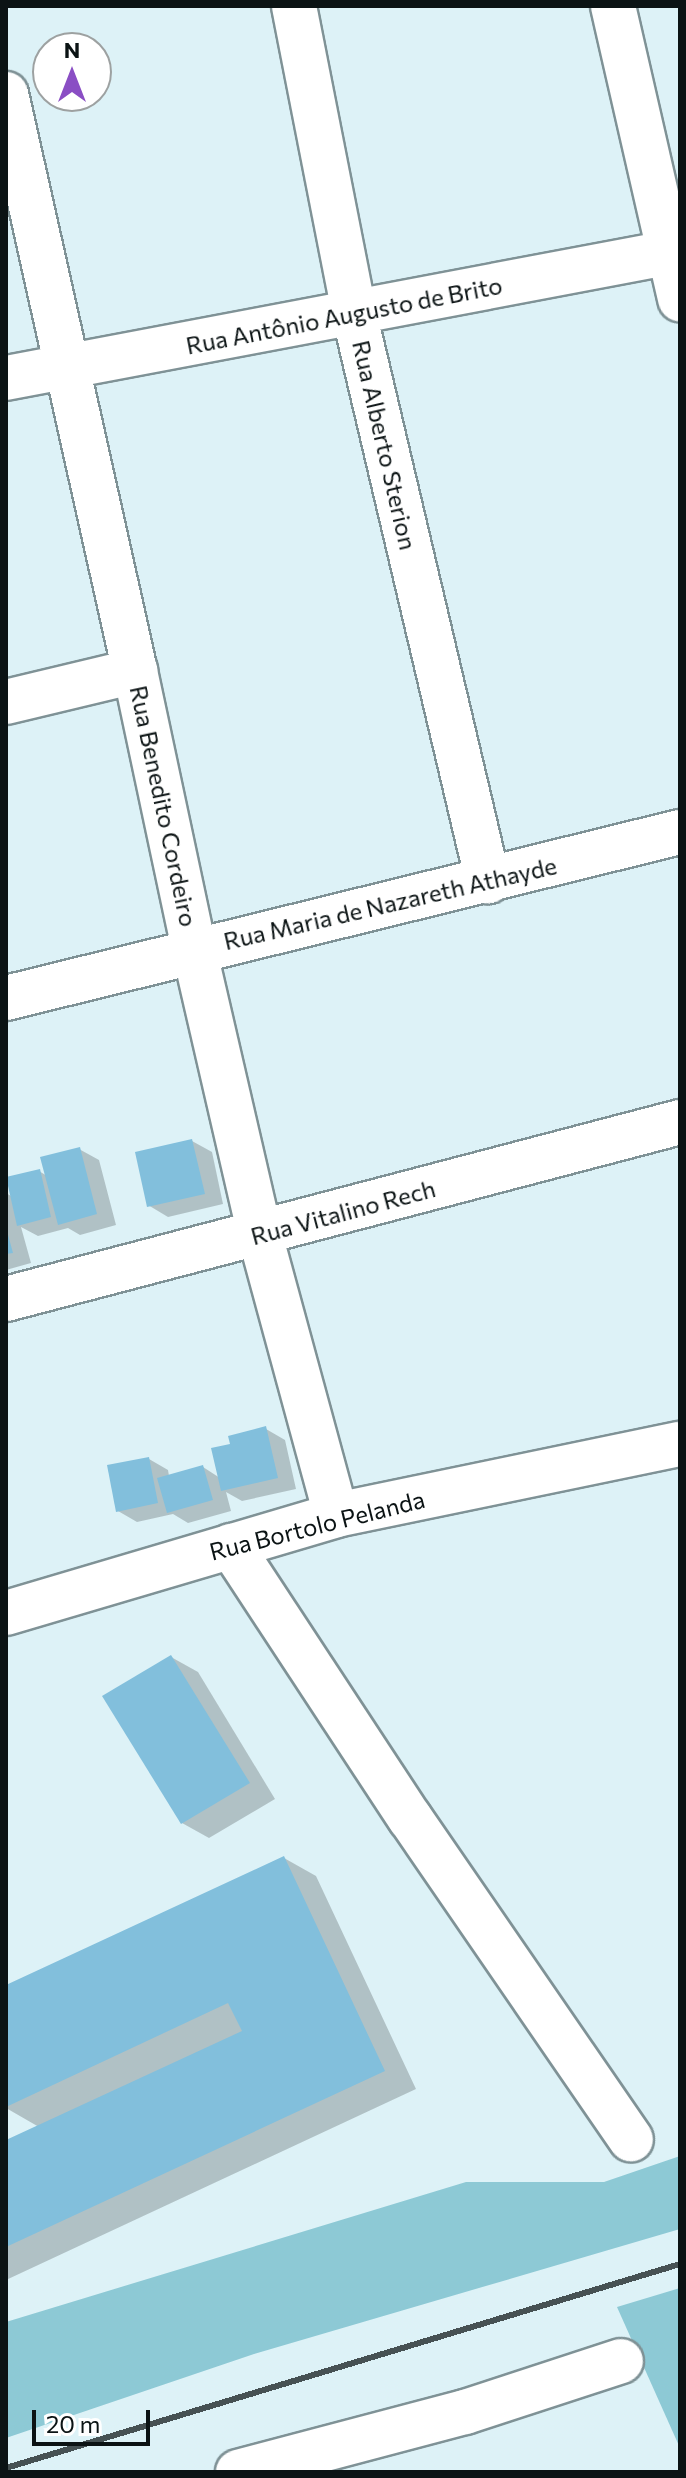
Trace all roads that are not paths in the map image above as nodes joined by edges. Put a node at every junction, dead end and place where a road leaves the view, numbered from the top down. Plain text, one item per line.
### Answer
1 (294, 6) edge
2 (613, 6) edge
3 (6, 94) edge
4 (676, 249) edge
5 (680, 299) edge
6 (354, 313) junction
7 (66, 368) junction
8 (6, 378) edge
9 (135, 671) junction
10 (6, 702) edge
11 (680, 832) edge
12 (488, 881) junction
13 (194, 949) junction
14 (6, 998) edge
15 (680, 1122) edge
16 (260, 1235) junction
17 (6, 1299) edge
18 (680, 1444) edge
19 (336, 1515) junction
20 (231, 1546) junction
21 (6, 1613) edge
22 (631, 2139) dead end
23 (621, 2361) dead end
24 (238, 2472) edge

1 - 6 street, Rua Alberto Sterion
2 - 4 street
3 - 7 street, Rua Benedito Cordeiro
4 - 5 street
4 - 6 street, Rua Antônio Augusto de Brito
6 - 7 street, Rua Antônio Augusto de Brito
6 - 12 street, Rua Alberto Sterion
7 - 8 street, Rua Antônio Augusto de Brito
7 - 9 street, Rua Benedito Cordeiro
9 - 10 street
9 - 13 street, Rua Benedito Cordeiro
11 - 12 street, Rua Maria de Nazareth Athayde
12 - 13 street, Rua Maria de Nazareth Athayde
13 - 14 street, Rua Maria de Nazareth Athayde
13 - 16 street, Rua Benedito Cordeiro
15 - 16 street, Rua Vitalino Rech
16 - 17 street, Rua Vitalino Rech
16 - 19 street, Rua Benedito Cordeiro
18 - 19 street, Rua Bortolo Pelanda
19 - 20 street, Rua Bortolo Pelanda
20 - 21 street, Rua Bortolo Pelanda
20 - 22 street
23 - 24 street

